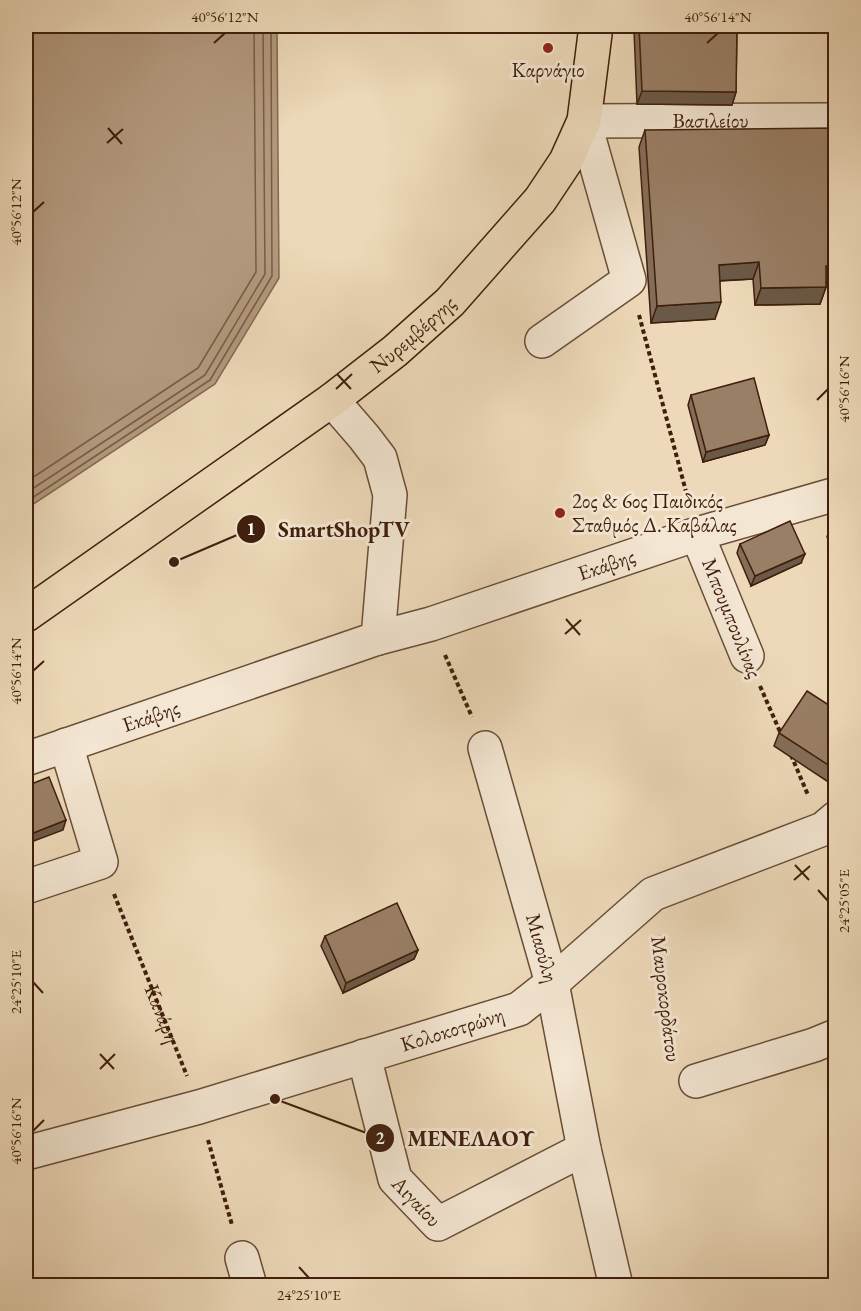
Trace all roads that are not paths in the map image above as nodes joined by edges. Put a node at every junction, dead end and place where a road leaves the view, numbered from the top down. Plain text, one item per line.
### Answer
1 (596, 26) edge
2 (836, 120) edge
3 (584, 121) junction
4 (542, 340) dead end
5 (332, 400) junction
6 (836, 494) edge
7 (697, 534) junction
8 (26, 615) edge
9 (378, 638) junction
10 (747, 656) road end
11 (66, 745) junction
12 (485, 748) road end
13 (26, 759) edge
14 (830, 824) edge
15 (26, 887) edge
16 (552, 983) junction
17 (836, 1036) edge
18 (364, 1056) junction
19 (696, 1081) road end
20 (584, 1149) junction
21 (26, 1153) edge
22 (616, 1286) edge

1 - 3 main road, Νυρεμβέργης
2 - 3 street, Βασιλείου
3 - 4 street
3 - 5 main road, Νυρεμβέργης
5 - 8 main road, Νυρεμβέργης
5 - 9 street
6 - 7 street, Εκάβης
7 - 9 street, Εκάβης
7 - 10 street, Μπουμπουλίνας
9 - 11 street, Εκάβης
11 - 13 street, Εκάβης
11 - 15 street
12 - 16 street, Μιαούλη
14 - 16 street, Κολοκοτρώνη
16 - 18 street, Κολοκοτρώνη
16 - 20 street, Μιαούλη
17 - 19 street, Μαυροκορδάτου
18 - 20 street, Αιγαίου
18 - 21 street, Κολοκοτρώνη
20 - 22 street, Μιαούλη

